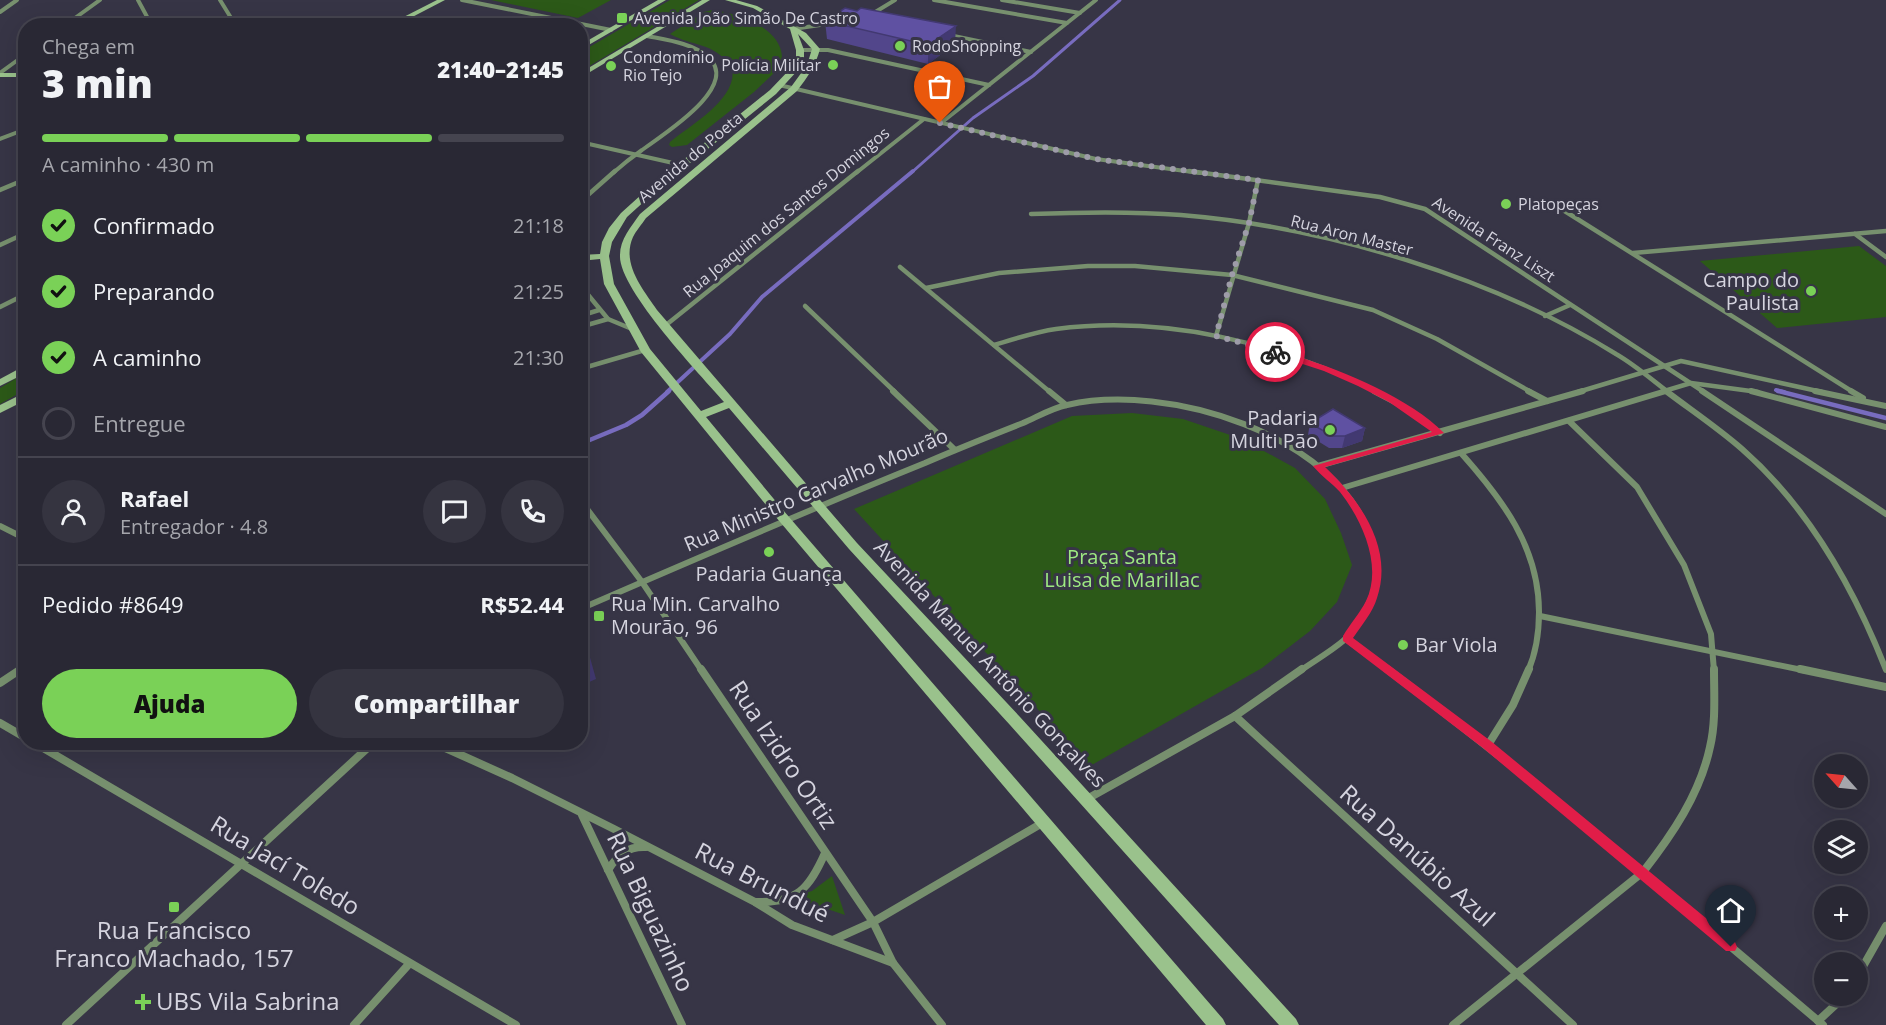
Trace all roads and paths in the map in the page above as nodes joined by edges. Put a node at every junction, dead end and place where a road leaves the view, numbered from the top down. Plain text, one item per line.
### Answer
1 (17, 0) edge
2 (100, 0) edge
3 (138, 0) edge
4 (219, 0) edge
5 (442, 0) edge
6 (462, 0) edge
7 (663, 0) edge
8 (705, 0) edge
9 (728, 0) edge
10 (895, 0) edge
11 (934, 0) edge
12 (1002, 0) edge
13 (1096, 0) edge
14 (0, 12) edge
15 (762, 12) junction
16 (1080, 13) junction
17 (75, 18) edge
18 (148, 18) edge
19 (231, 18) edge
20 (405, 18) edge
21 (551, 18) edge
22 (876, 21) edge
23 (845, 22) edge
24 (1067, 23) junction
25 (588, 25) edge
26 (793, 29) junction
27 (611, 30) junction
28 (941, 33) edge
29 (647, 36) junction
30 (588, 43) edge
31 (816, 49) junction
32 (800, 50) junction
33 (1031, 52) junction
34 (18, 60) edge
35 (588, 71) edge
36 (0, 74) edge
37 (18, 75) edge
38 (989, 85) junction
39 (779, 86) junction
40 (794, 89) junction
41 (924, 119) junction
42 (940, 123) junction
43 (18, 130) edge
44 (18, 132) edge
45 (13, 134) junction
46 (0, 139) edge
47 (588, 144) edge
48 (635, 155) junction
49 (682, 165) junction
50 (1258, 180) junction
51 (18, 182) edge
52 (0, 190) edge
53 (588, 195) edge
54 (1563, 210) dead end
55 (1032, 214) dead end
56 (1249, 223) junction
57 (1886, 231) edge
58 (1855, 234) junction
59 (18, 237) edge
60 (0, 245) edge
61 (1633, 253) junction
62 (604, 256) junction
63 (588, 257) edge
64 (1886, 257) edge
65 (900, 267) dead end
66 (1232, 275) junction
67 (926, 288) junction
68 (588, 296) edge
69 (18, 298) edge
70 (1570, 305) junction
71 (805, 306) dead end
72 (0, 307) edge
73 (599, 310) junction
74 (588, 313) edge
75 (1545, 316) junction
76 (608, 319) junction
77 (588, 325) edge
78 (666, 326) junction
79 (632, 329) junction
80 (1216, 336) junction
81 (994, 345) junction
82 (645, 350) junction
83 (1663, 366) junction
84 (588, 367) edge
85 (18, 373) edge
86 (1642, 373) junction
87 (0, 383) edge
88 (1691, 383) junction
89 (1666, 391) junction
90 (18, 399) edge
91 (1547, 401) junction
92 (1869, 402) junction
93 (732, 403) junction
94 (1066, 405) junction
95 (1886, 406) edge
96 (0, 410) edge
97 (700, 415) junction
98 (1569, 421) junction
99 (1886, 427) edge
100 (1440, 433) junction
101 (955, 450) junction
102 (1461, 453) junction
103 (1318, 466) junction
104 (1342, 488) junction
105 (820, 507) junction
106 (588, 510) edge
107 (1886, 514) edge
108 (785, 520) junction
109 (0, 526) edge
110 (18, 535) edge
111 (642, 582) junction
112 (588, 606) edge
113 (1540, 616) junction
114 (1346, 639) junction
115 (1714, 653) junction
116 (1886, 670) edge
117 (18, 672) edge
118 (0, 684) edge
119 (1886, 687) edge
120 (1235, 716) junction
121 (0, 723) edge
122 (18, 733) edge
123 (1488, 745) junction
124 (47, 750) edge
125 (365, 750) edge
126 (450, 750) edge
127 (1086, 799) junction
128 (582, 815) junction
129 (1044, 822) junction
130 (649, 847) junction
131 (825, 853) junction
132 (243, 863) junction
133 (609, 870) junction
134 (1643, 872) junction
135 (755, 902) junction
136 (873, 922) junction
137 (1886, 926) edge
138 (833, 940) junction
139 (1868, 958) edge
140 (893, 963) junction
141 (409, 964) junction
142 (1518, 973) junction
143 (1836, 1006) edge
144 (1820, 1023) edge
145 (66, 1025) edge
146 (354, 1025) edge
147 (516, 1025) edge
148 (682, 1025) edge
149 (942, 1025) edge
150 (1217, 1025) edge
151 (1290, 1025) edge
152 (1453, 1025) edge
153 (1573, 1025) edge

1 - 14 street
2 - 17 street
3 - 18 street
4 - 19 street
5 - 20 main road
6 - 21 street
7 - 27 main road
8 - 15 main road
8 - 29 main road
9 - 15 main road
10 - 22 street
11 - 24 street
12 - 16 street
13 - 16 street
15 - 26 main road
16 - 24 street
23 - 26 street
24 - 33 street
25 - 27 street
26 - 31 main road
26 - 32 main road
27 - 30 main road
28 - 33 street
29 - 35 main road
29 - 48 street, Avenida do Poeta
31 - 32 street
31 - 38 street
31 - 40 main road, Avenida do Poeta
32 - 39 main road, Avenida do Poeta
33 - 38 street
34 - 36 street
36 - 37 main road
38 - 42 street
39 - 40 street, Avenida Franz Liszt
39 - 49 main road, Avenida do Poeta
40 - 41 street, Avenida Franz Liszt
40 - 78 main road, Avenida do Poeta
41 - 42 street, Avenida Franz Liszt
41 - 78 street, Rua Joaquim dos Santos Domingos
42 - 50 street, Avenida Franz Liszt
43 - 45 street
44 - 45 street
45 - 46 street
47 - 48 street
48 - 49 street
48 - 53 street, Avenida do Poeta
49 - 62 main road, Avenida do Poeta
50 - 56 street
50 - 70 street, Avenida Franz Liszt
51 - 52 street
54 - 61 street
55 - 56 street, Rua Aron Master
56 - 66 street
56 - 75 street, Rua Aron Master
57 - 58 street
58 - 61 street
58 - 64 street
59 - 60 street
61 - 92 street
62 - 63 main road
62 - 79 main road
65 - 67 street
66 - 67 street
66 - 80 street
66 - 91 street
67 - 81 street
68 - 73 street
69 - 72 street
70 - 75 street
70 - 83 street, Avenida Franz Liszt
71 - 101 street
73 - 74 street
73 - 76 street
75 - 86 street, Rua Aron Master
76 - 77 street
76 - 79 street
78 - 93 main road, Avenida Manuel Antônio Gonçalves
79 - 82 main road
80 - 81 street
80 - 100 street
81 - 94 street
82 - 84 street
82 - 97 main road
83 - 86 street
83 - 88 street, Avenida Franz Liszt
83 - 92 street
85 - 87 main road
86 - 89 street, Rua Aron Master
86 - 91 street
88 - 89 street
88 - 99 street
88 - 107 street, Avenida Franz Liszt
89 - 98 street
89 - 116 street, Rua Aron Master
90 - 96 main road
91 - 100 street
92 - 95 street
93 - 97 main road
93 - 105 main road, Avenida Manuel Antônio Gonçalves
94 - 101 street, Rua Ministro Carvalho Mourão
94 - 103 street, Rua Ministro Carvalho Mourão
97 - 108 main road
98 - 102 street
98 - 115 street
100 - 103 street
101 - 105 street, Rua Ministro Carvalho Mourão
102 - 104 street
102 - 113 street
103 - 104 street, Rua Ministro Carvalho Mourão
104 - 114 street, Rua Ministro Carvalho Mourão
105 - 108 street, Rua Ministro Carvalho Mourão
105 - 127 main road, Avenida Manuel Antônio Gonçalves
106 - 111 street, Rua Izidro Ortiz
108 - 111 street, Rua Ministro Carvalho Mourão
108 - 129 main road
109 - 110 street
111 - 112 street, Rua Ministro Carvalho Mourão
111 - 131 street, Rua Izidro Ortiz
113 - 115 street
113 - 123 street
114 - 120 street
114 - 123 street
115 - 119 street
115 - 134 street
117 - 118 street
120 - 127 street
120 - 142 street, Rua Danúbio Azul
121 - 122 street
123 - 134 street
124 - 132 street, Rua Jací Toledo
125 - 132 street
126 - 128 street, Rua Brundué
127 - 151 main road, Avenida Manuel Antônio Gonçalves
128 - 130 street, Rua Brundué
128 - 133 street, Rua Biguazinho
129 - 136 street
129 - 150 main road
130 - 133 street
130 - 135 street, Rua Brundué
131 - 135 street
131 - 136 street, Rua Izidro Ortiz
132 - 141 street, Rua Jací Toledo
132 - 145 street
133 - 148 street, Rua Biguazinho
134 - 142 street
134 - 144 street
135 - 138 street, Rua Brundué
136 - 138 street
136 - 140 street, Rua Izidro Ortiz
137 - 139 street
138 - 140 street, Rua Brundué
140 - 149 street, Rua Izidro Ortiz
141 - 146 street
141 - 147 street, Rua Jací Toledo
142 - 152 street
142 - 153 street, Rua Danúbio Azul
143 - 144 street

